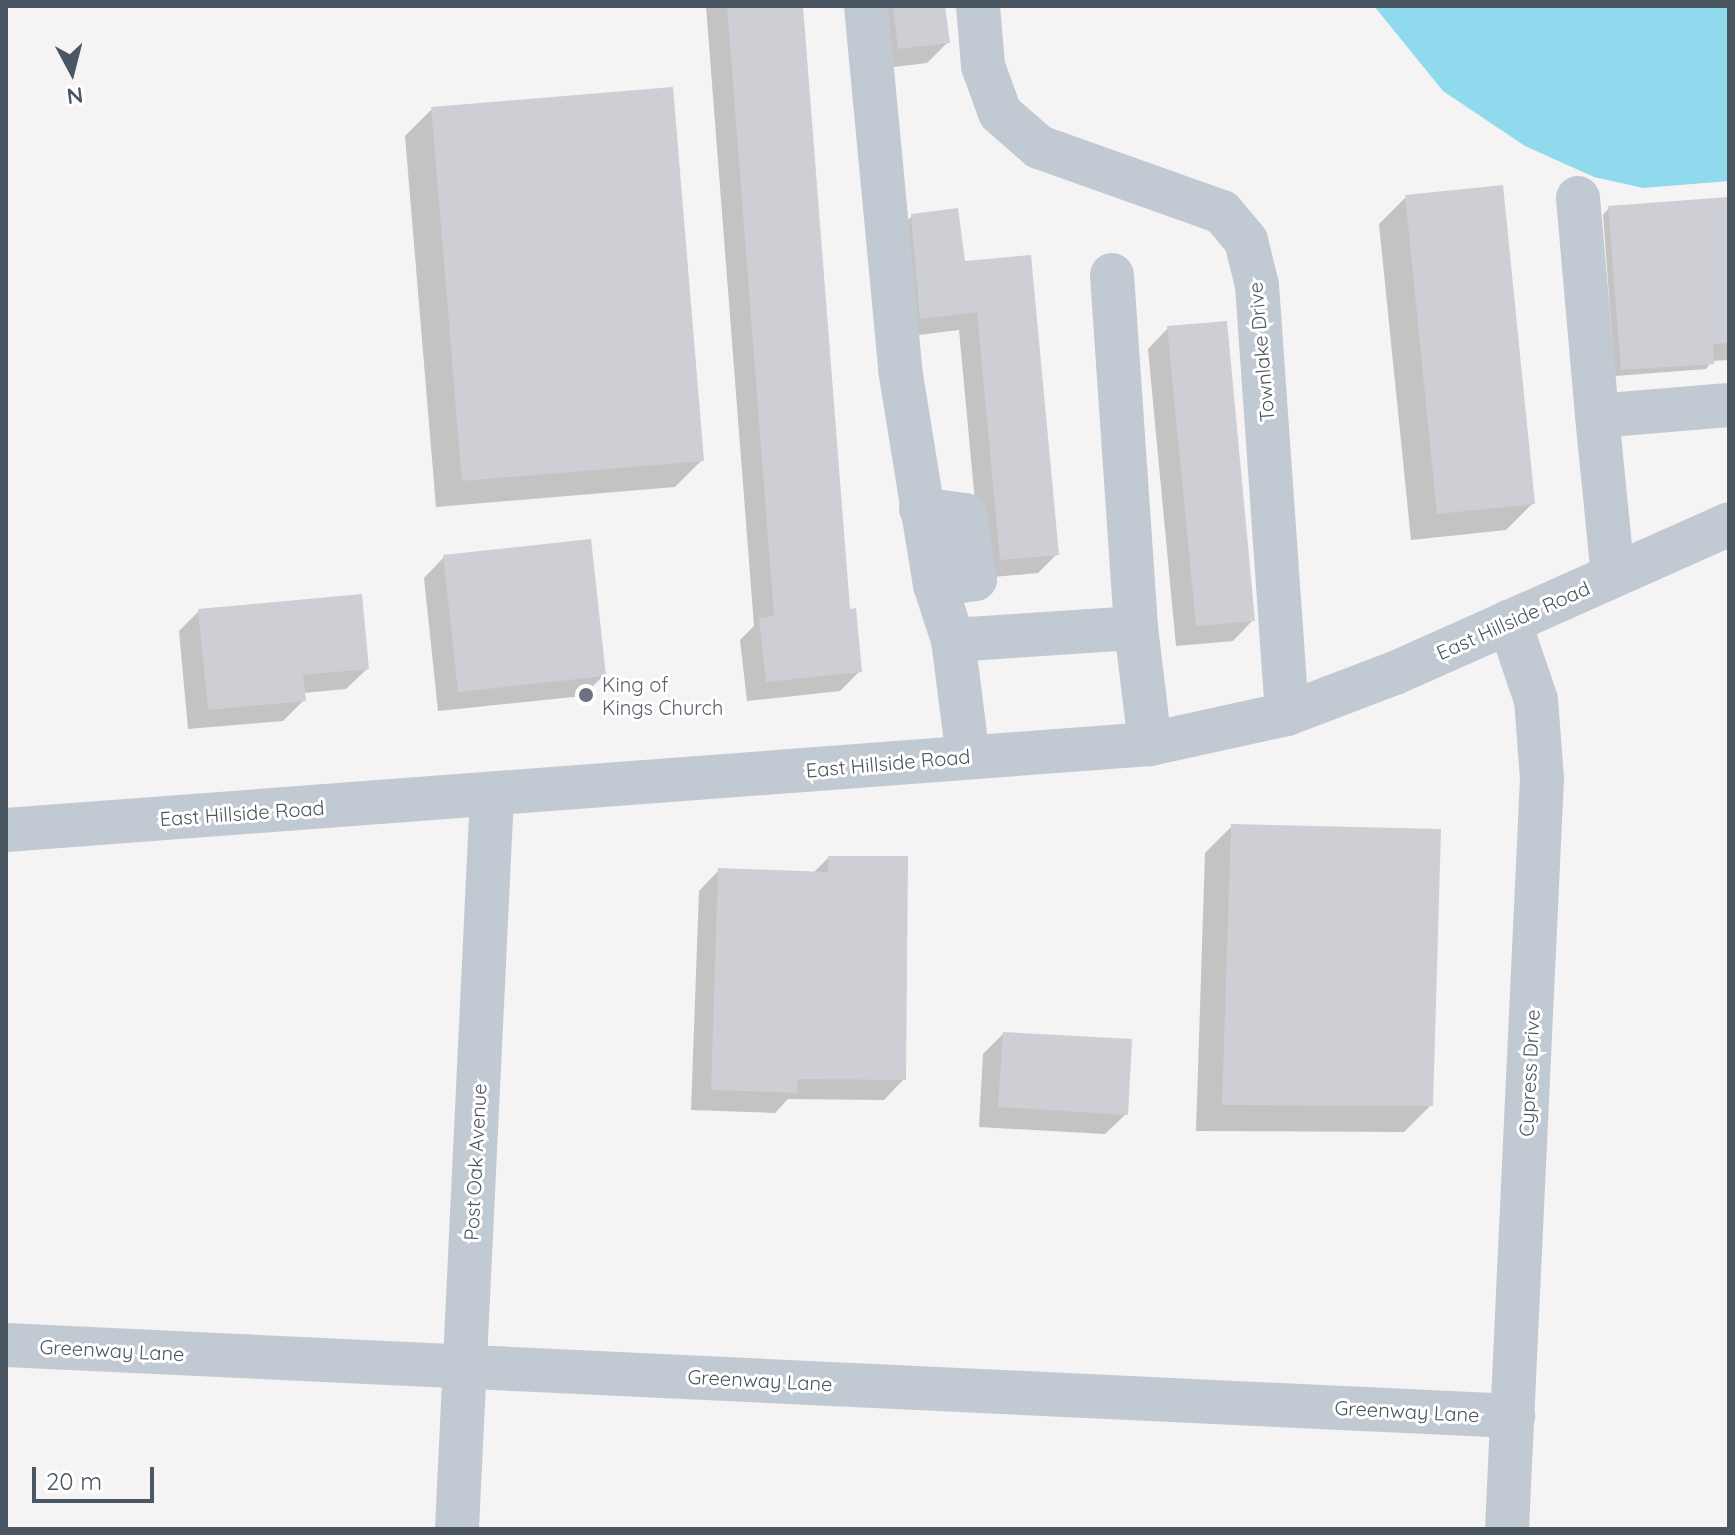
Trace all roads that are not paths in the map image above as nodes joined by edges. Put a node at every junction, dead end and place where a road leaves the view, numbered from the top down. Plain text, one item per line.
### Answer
1 (866, 6) edge
2 (978, 6) edge
3 (1578, 198) dead end
4 (1112, 275) dead end
5 (1729, 405) edge
6 (1597, 416) junction
7 (1729, 524) edge
8 (1613, 575) junction
9 (1509, 621) junction
10 (1136, 628) junction
11 (953, 640) junction
12 (1287, 714) junction
13 (1150, 744) junction
14 (968, 757) junction
15 (492, 795) junction
16 (6, 830) edge
17 (6, 1345) edge
18 (465, 1366) junction
19 (1513, 1416) junction
20 (457, 1529) edge
21 (1507, 1529) edge

1 - 11 street
2 - 12 street, Townlake Drive
3 - 6 street
4 - 10 street
5 - 6 street
6 - 8 street
7 - 8 street, East Hillside Road
8 - 9 street, East Hillside Road
9 - 12 street, East Hillside Road
9 - 19 street, Cypress Drive
10 - 11 street
10 - 13 street
11 - 14 street
12 - 13 street, East Hillside Road
13 - 14 street, East Hillside Road
14 - 15 street, East Hillside Road
15 - 16 street, East Hillside Road
15 - 18 street, Post Oak Avenue
17 - 18 street, Greenway Lane
18 - 19 street, Greenway Lane
18 - 20 street, Post Oak Avenue
19 - 21 street, Cypress Drive

